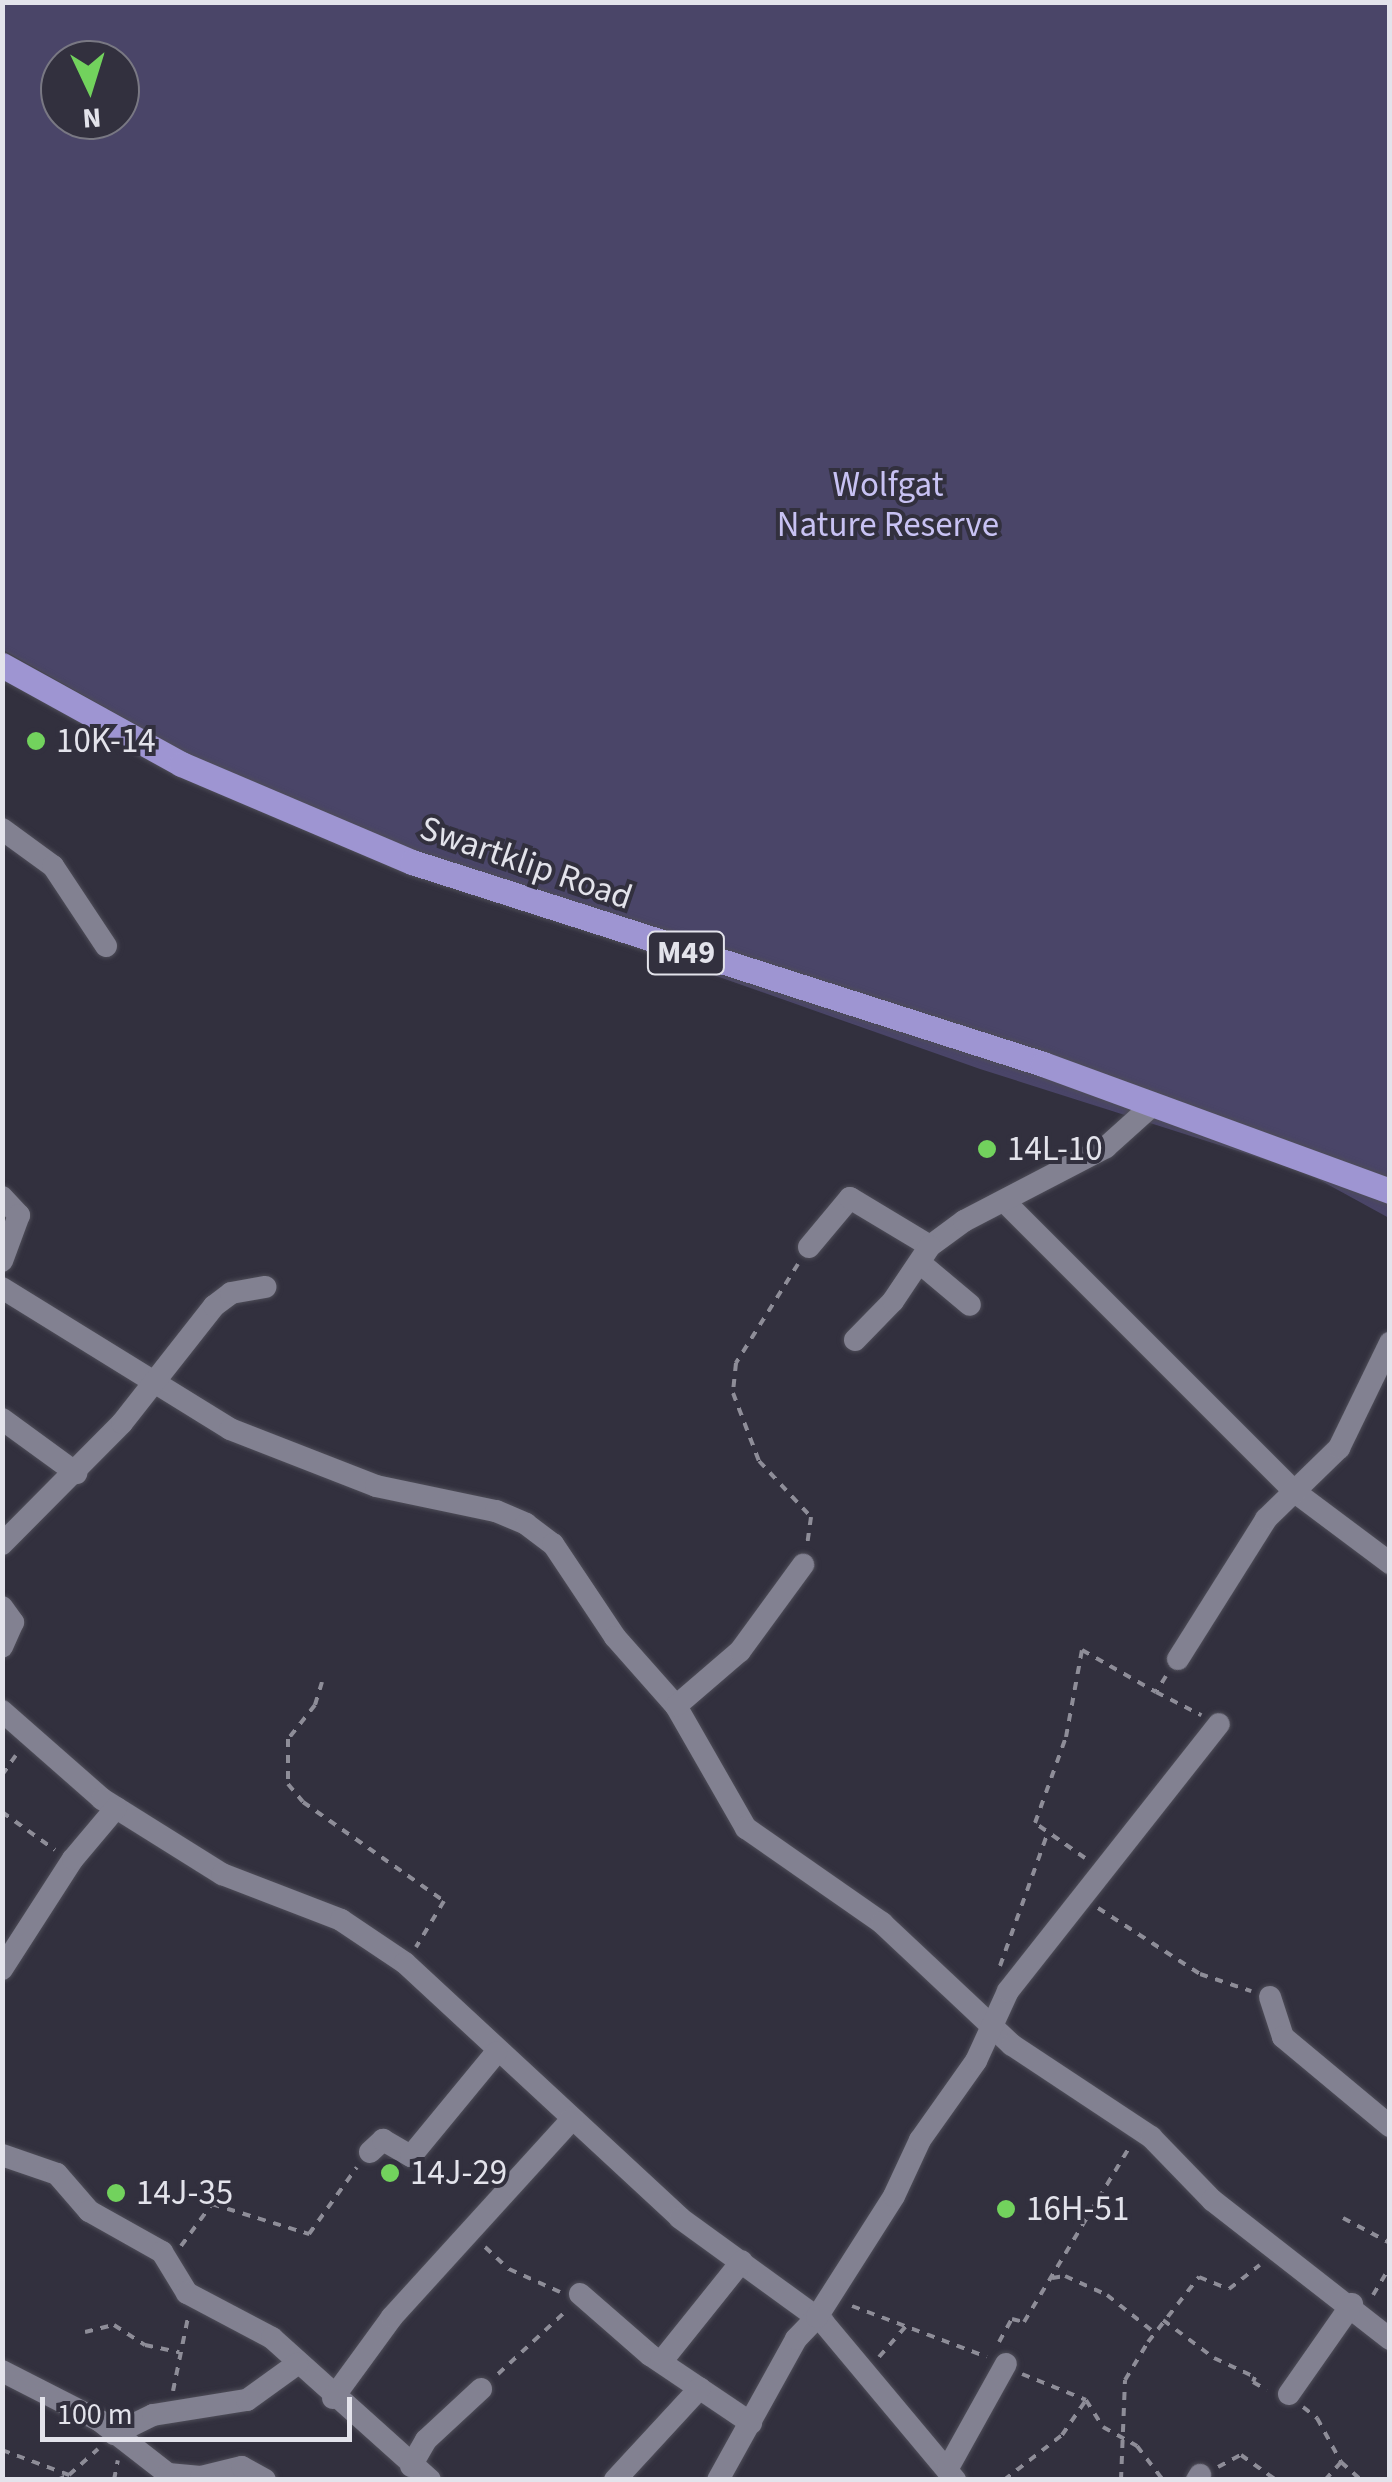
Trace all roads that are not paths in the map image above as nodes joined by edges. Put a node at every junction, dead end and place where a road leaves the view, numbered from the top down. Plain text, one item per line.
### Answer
1 (2, 665) edge
2 (2, 829) edge
3 (106, 946) dead end
4 (1154, 1104) junction
5 (1390, 1191) edge
6 (2, 1197) edge
7 (1005, 1202) junction
8 (809, 1247) road end
9 (925, 1255) junction
10 (2, 1261) edge
11 (265, 1287) dead end
12 (2, 1288) edge
13 (970, 1305) dead end
14 (855, 1340) dead end
15 (1390, 1343) edge
16 (155, 1384) junction
17 (2, 1419) edge
18 (76, 1473) junction
19 (1295, 1492) junction
20 (2, 1544) edge
21 (1390, 1563) edge
22 (803, 1565) road end
23 (2, 1607) edge
24 (2, 1647) edge
25 (1178, 1659) road end
26 (676, 1706) junction
27 (2, 1711) edge
28 (1219, 1724) road end
29 (116, 1808) junction
30 (2, 1969) edge
31 (1270, 1997) road end
32 (992, 2023) junction
33 (496, 2053) junction
34 (572, 2120) junction
35 (1390, 2126) edge
36 (370, 2152) road end
37 (2, 2155) edge
38 (742, 2262) junction
39 (580, 2294) road end
40 (1357, 2308) junction
41 (820, 2312) junction
42 (1390, 2339) edge
43 (661, 2362) junction
44 (297, 2364) junction
45 (1006, 2364) road end
46 (2, 2372) edge
47 (700, 2388) junction
48 (481, 2389) road end
49 (1289, 2394) road end
50 (333, 2398) junction
51 (751, 2423) junction
52 (114, 2434) junction
53 (421, 2473) edge
54 (951, 2474) edge
55 (265, 2480) edge
56 (615, 2480) edge
57 (718, 2480) edge

1 - 4 main road, Swartklip Road / M49
2 - 3 street
4 - 5 main road, Swartklip Road / M49
4 - 7 street
6 - 10 street
7 - 9 street
7 - 19 street
8 - 9 street
9 - 13 street
9 - 14 street
11 - 16 street
12 - 16 street
15 - 19 street
16 - 18 street
16 - 26 street
17 - 18 street
18 - 20 street
19 - 21 street
19 - 25 street
22 - 26 street
23 - 24 street
26 - 32 street
27 - 29 street
28 - 32 street
29 - 30 street
29 - 33 street
31 - 35 street
32 - 40 street
32 - 41 street
33 - 34 street
33 - 36 street
34 - 38 street
34 - 50 street
37 - 44 street
38 - 41 street
38 - 43 street
39 - 43 street
40 - 42 street
40 - 49 street
41 - 51 street
41 - 54 street
43 - 47 street
44 - 50 street
44 - 52 street
45 - 54 street
46 - 52 street
47 - 51 street
47 - 56 street
48 - 53 street
50 - 53 street
51 - 57 street
52 - 55 street

